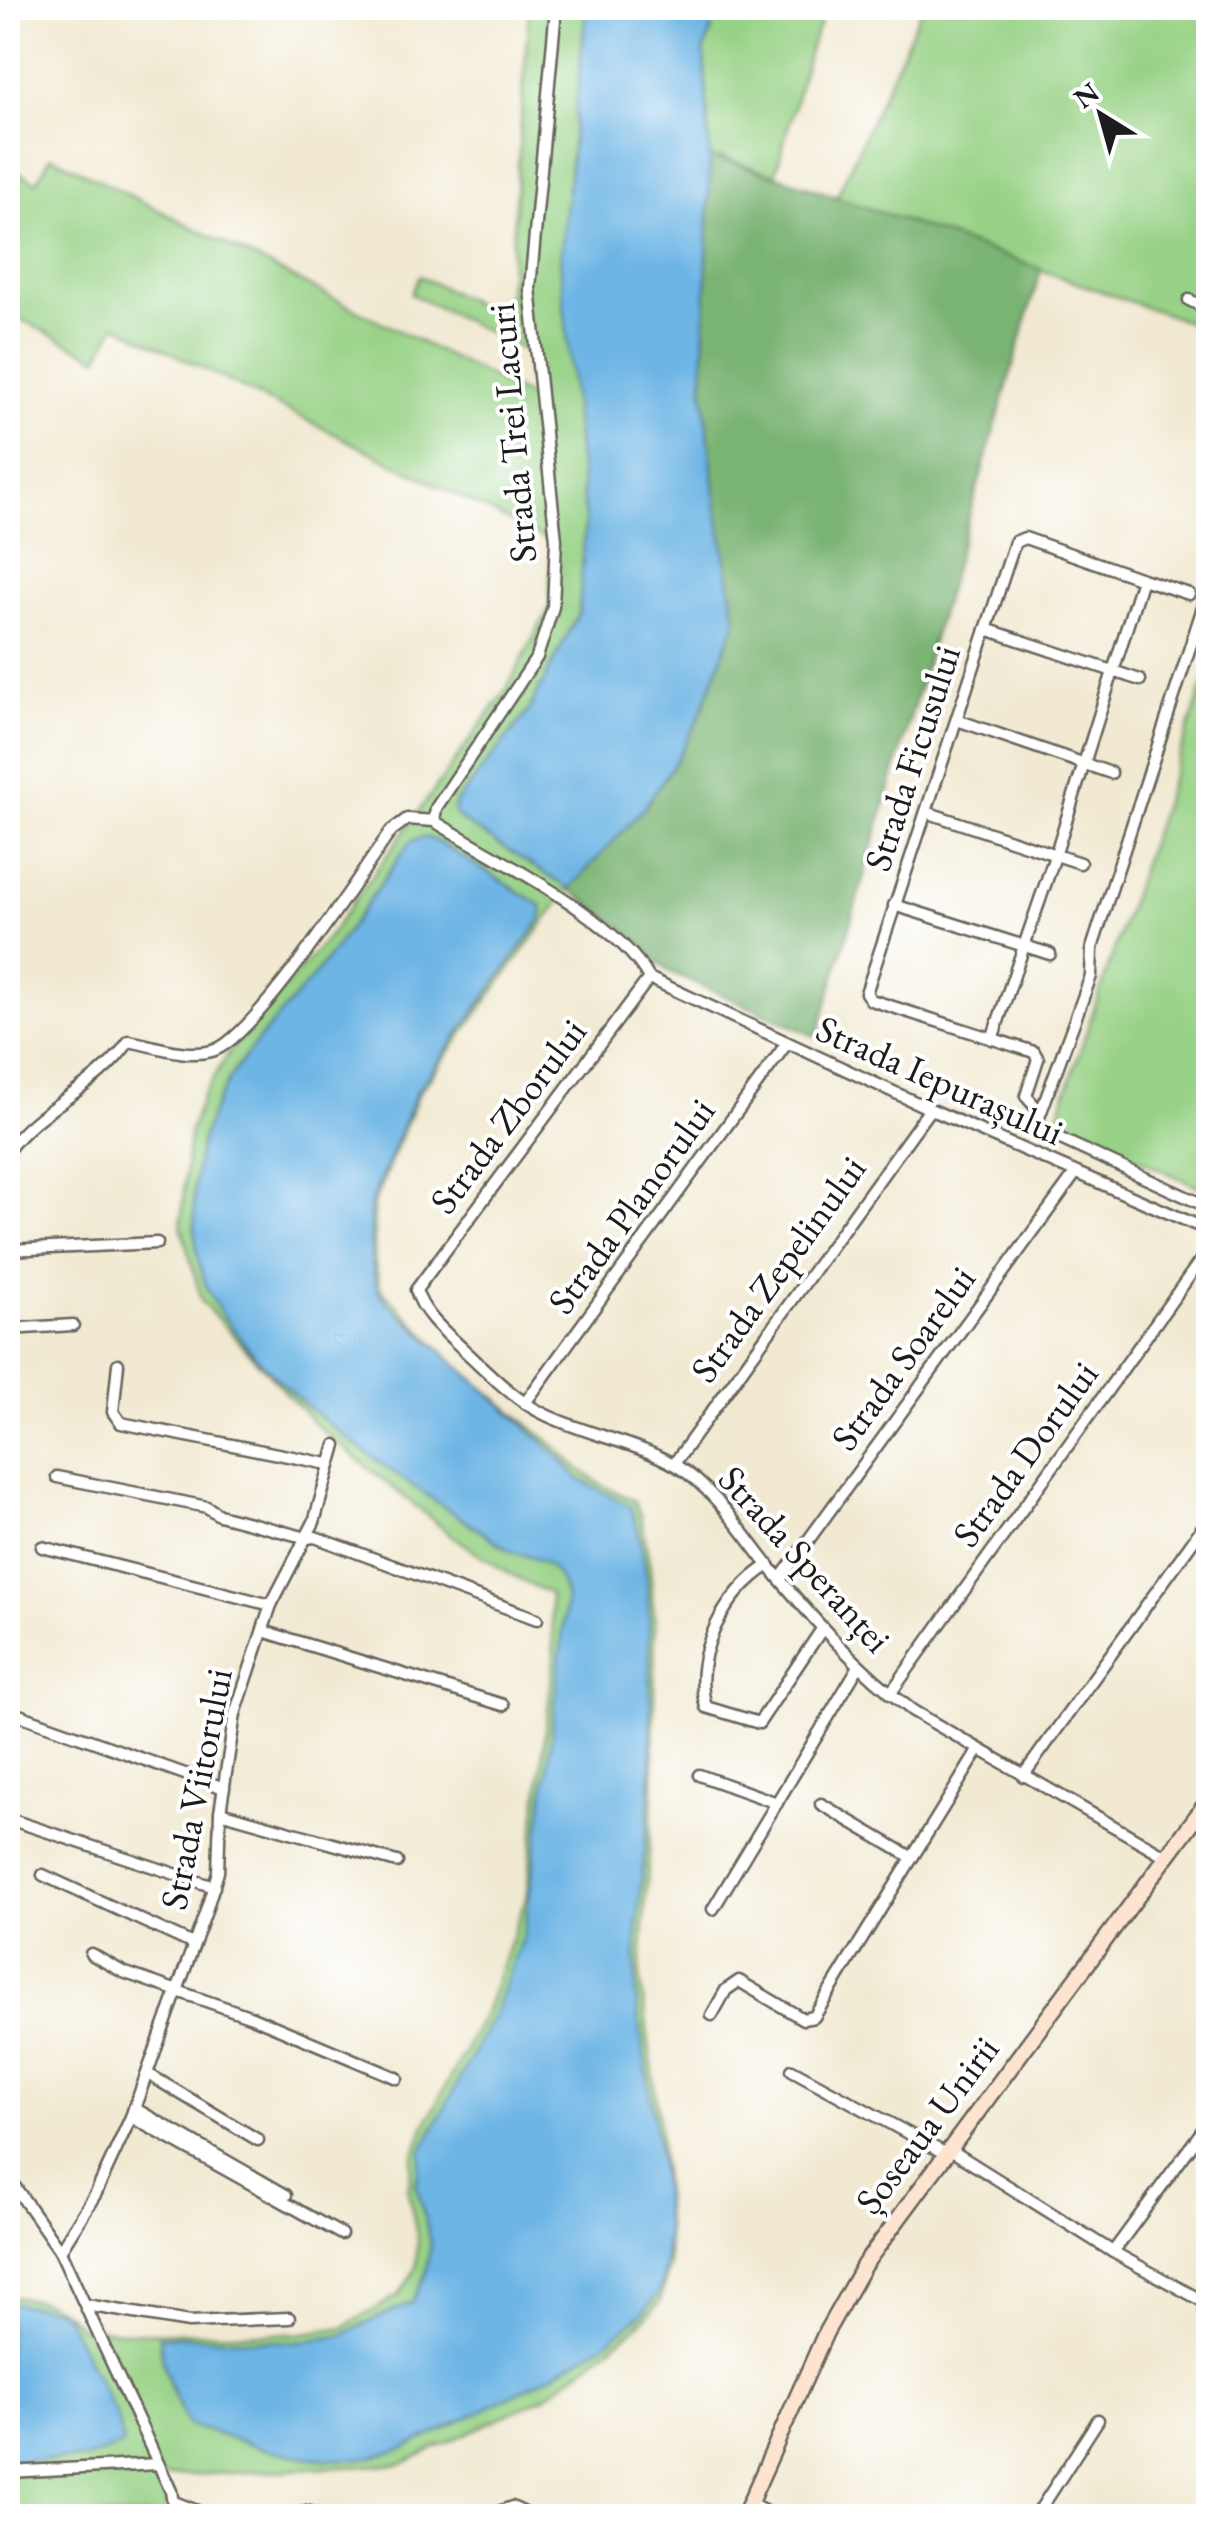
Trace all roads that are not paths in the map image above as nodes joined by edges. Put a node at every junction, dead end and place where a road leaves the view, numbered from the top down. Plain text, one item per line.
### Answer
1 (556, 8) edge
2 (1189, 300) dead end
3 (1208, 309) edge
4 (1142, 579) junction
5 (1208, 592) edge
6 (1189, 594) dead end
7 (986, 629) junction
8 (1113, 670) junction
9 (1140, 680) dead end
10 (957, 720) junction
11 (1084, 764) junction
12 (1110, 774) dead end
13 (926, 812) junction
14 (434, 822) junction
15 (1055, 856) junction
16 (1080, 864) dead end
17 (894, 905) junction
18 (1023, 946) junction
19 (1050, 954) dead end
20 (649, 978) junction
21 (992, 1038) junction
22 (787, 1043) junction
23 (930, 1109) junction
24 (1038, 1116) junction
25 (8, 1150) edge
26 (1075, 1174) junction
27 (1208, 1208) edge
28 (1208, 1230) edge
29 (157, 1242) dead end
30 (8, 1250) edge
31 (1208, 1250) edge
32 (416, 1290) joint
33 (73, 1325) dead end
34 (8, 1330) edge
35 (118, 1364) dead end
36 (525, 1404) junction
37 (336, 1445) dead end
38 (328, 1464) junction
39 (674, 1464) junction
40 (57, 1477) dead end
41 (1208, 1520) edge
42 (307, 1538) junction
43 (42, 1548) dead end
44 (768, 1565) junction
45 (780, 1578) junction
46 (271, 1605) junction
47 (537, 1619) dead end
48 (822, 1629) junction
49 (263, 1631) junction
50 (859, 1666) junction
51 (890, 1694) junction
52 (503, 1706) dead end
53 (8, 1710) edge
54 (978, 1751) junction
55 (700, 1775) dead end
56 (1023, 1776) junction
57 (224, 1788) junction
58 (1208, 1801) edge
59 (777, 1802) junction
60 (821, 1804) dead end
61 (220, 1812) junction
62 (18, 1822) dead end
63 (912, 1857) junction
64 (1167, 1858) junction
65 (397, 1862) dead end
66 (43, 1875) dead end
67 (214, 1888) junction
68 (712, 1909) dead end
69 (193, 1944) junction
70 (91, 1954) dead end
71 (176, 1988) junction
72 (712, 2015) dead end
73 (792, 2070) dead end
74 (148, 2074) junction
75 (397, 2078) dead end
76 (133, 2112) junction
77 (1208, 2123) edge
78 (258, 2140) dead end
79 (948, 2152) junction
80 (8, 2178) edge
81 (286, 2195) dead end
82 (341, 2234) dead end
83 (60, 2251) junction
84 (1113, 2252) junction
85 (1208, 2304) edge
86 (86, 2305) junction
87 (289, 2318) dead end
88 (1098, 2420) dead end
89 (158, 2464) junction
90 (8, 2472) edge
91 (174, 2502) junction
92 (1208, 2506) edge
93 (747, 2510) edge
94 (175, 2516) edge
95 (210, 2516) edge
96 (293, 2516) edge
97 (326, 2516) edge
98 (487, 2516) edge
99 (530, 2516) edge
100 (773, 2516) edge
101 (1036, 2516) edge
102 (1204, 2516) edge

1 - 14 street, Strada Trei Lacuri
2 - 3 street
4 - 6 street, Strada Ficusului
4 - 7 street, Strada Ficusului
4 - 8 street
5 - 24 street
7 - 8 street
7 - 10 street, Strada Ficusului
8 - 9 street
8 - 11 street
10 - 11 street
10 - 13 street, Strada Ficusului
11 - 12 street
11 - 15 street
13 - 15 street
13 - 17 street, Strada Ficusului
14 - 20 street
14 - 25 street
15 - 16 street
15 - 18 street
17 - 18 street
17 - 21 street, Strada Ficusului
18 - 19 street
18 - 21 street
20 - 22 street, Strada Iepurașului
20 - 32 street, Strada Zborului
21 - 24 street, Strada Ficusului
22 - 23 street, Strada Iepurașului
22 - 36 street, Strada Planorului
23 - 26 street, Strada Iepurașului
23 - 39 street, Strada Zepelinului
24 - 27 street, Strada Iepurașului
26 - 28 street, Strada Iepurașului
26 - 45 street, Strada Soarelui
29 - 30 street
31 - 51 street, Strada Dorului
32 - 36 street, Strada Speranței
33 - 34 street
35 - 38 street
36 - 39 street, Strada Speranței
37 - 38 street, Strada Viitorului
38 - 42 street, Strada Viitorului
39 - 44 street, Strada Speranței
40 - 42 street
41 - 56 street
42 - 46 street, Strada Viitorului
42 - 47 street
43 - 46 street
44 - 45 street, Strada Speranței
44 - 48 street
45 - 48 street, Strada Speranței
46 - 49 street, Strada Viitorului
48 - 50 street, Strada Speranței
49 - 52 street
49 - 57 street, Strada Viitorului
50 - 51 street, Strada Speranței
50 - 59 street
51 - 54 street, Strada Speranței
53 - 57 street
54 - 56 street, Strada Speranței
54 - 63 street
55 - 59 street
56 - 64 street, Strada Speranței
57 - 61 street, Strada Viitorului
58 - 64 main road, Șoseaua Unirii
59 - 68 street
60 - 63 street
61 - 65 street
61 - 67 street, Strada Viitorului
62 - 67 street
63 - 72 street
64 - 79 main road, Șoseaua Unirii
66 - 69 street
67 - 69 street, Strada Viitorului
69 - 71 street, Strada Viitorului
70 - 71 street
71 - 74 street, Strada Viitorului
71 - 75 street
73 - 79 street
74 - 76 street, Strada Viitorului
74 - 78 street
76 - 81 street
76 - 82 street
76 - 83 street, Strada Viitorului
77 - 84 street
79 - 84 street
79 - 93 main road, Șoseaua Unirii
80 - 83 street
83 - 86 street
84 - 85 street
86 - 87 street
86 - 89 street
88 - 101 street
89 - 90 street
89 - 91 street
91 - 94 street
91 - 95 street
92 - 102 street
93 - 100 street
96 - 97 street
98 - 99 street

